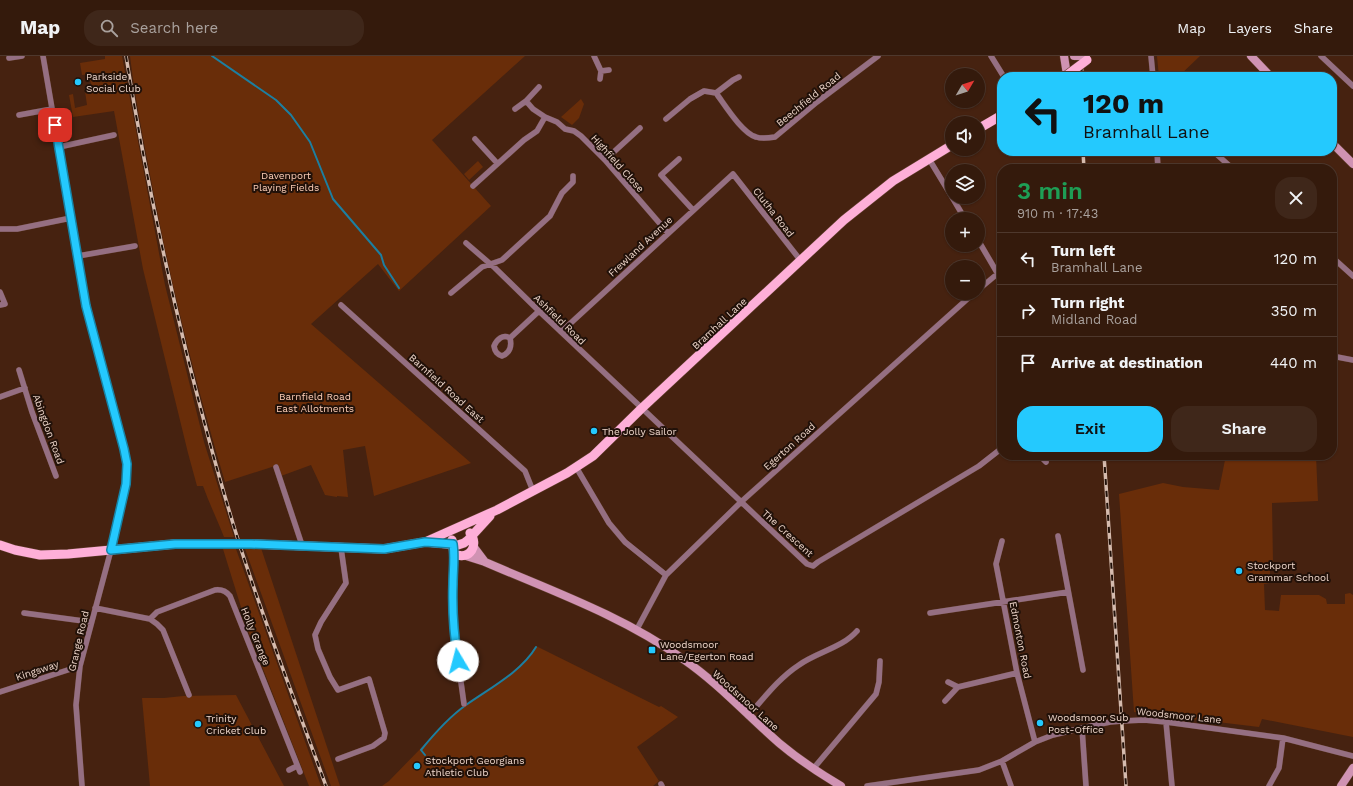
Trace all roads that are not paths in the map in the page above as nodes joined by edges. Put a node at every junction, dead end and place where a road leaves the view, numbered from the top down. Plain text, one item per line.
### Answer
1 (22, 56) edge
2 (43, 56) edge
3 (594, 56) edge
4 (878, 56) edge
5 (990, 56) edge
6 (1064, 56) edge
7 (1073, 56) edge
8 (1151, 56) edge
9 (1251, 56) edge
10 (1321, 56) edge
11 (1087, 57) edge
12 (9, 58) dead end
13 (609, 70) dead end
14 (601, 71) junction
15 (1001, 72) edge
16 (1066, 72) edge
17 (1070, 72) edge
18 (1152, 72) edge
19 (1266, 72) edge
20 (739, 77) dead end
21 (600, 79) dead end
22 (1353, 86) edge
23 (539, 87) dead end
24 (716, 93) junction
25 (526, 101) junction
26 (52, 109) junction
27 (515, 109) dead end
28 (18, 115) dead end
29 (545, 117) junction
30 (997, 118) edge
31 (666, 119) dead end
32 (985, 125) edge
33 (640, 128) dead end
34 (114, 135) dead end
35 (475, 139) dead end
36 (59, 147) junction
37 (1337, 147) edge
38 (945, 149) edge
39 (1219, 156) edge
40 (679, 159) dead end
41 (929, 159) junction
42 (605, 160) junction
43 (498, 164) junction
44 (1227, 164) edge
45 (1353, 164) edge
46 (732, 174) joint
47 (573, 176) dead end
48 (945, 185) edge
49 (473, 186) dead end
50 (693, 210) junction
51 (71, 218) junction
52 (0, 229) edge
53 (668, 233) junction
54 (466, 243) dead end
55 (135, 246) dead end
56 (985, 250) edge
57 (78, 256) junction
58 (801, 260) junction
59 (1337, 262) edge
60 (490, 264) junction
61 (997, 267) edge
62 (997, 274) edge
63 (1353, 276) edge
64 (985, 284) edge
65 (0, 292) edge
66 (451, 293) dead end
67 (966, 300) edge
68 (342, 304) dead end
69 (0, 305) edge
70 (539, 311) junction
71 (560, 332) junction
72 (510, 338) dead end
73 (1337, 357) edge
74 (1353, 360) edge
75 (19, 370) dead end
76 (25, 388) junction
77 (0, 397) edge
78 (642, 408) junction
79 (997, 452) edge
80 (276, 466) dead end
81 (576, 467) junction
82 (56, 476) dead end
83 (533, 491) junction
84 (741, 502) junction
85 (497, 510) junction
86 (461, 526) junction
87 (450, 530) junction
88 (472, 535) junction
89 (1058, 536) dead end
90 (1002, 541) dead end
91 (425, 542) junction
92 (453, 544) junction
93 (0, 545) edge
94 (302, 545) junction
95 (473, 546) junction
96 (341, 548) junction
97 (111, 550) junction
98 (454, 554) junction
99 (466, 556) junction
100 (485, 562) junction
101 (666, 575) junction
102 (1068, 592) junction
103 (1004, 601) junction
104 (95, 608) junction
105 (24, 613) dead end
106 (930, 613) dead end
107 (150, 619) junction
108 (91, 622) junction
109 (636, 629) junction
110 (857, 631) dead end
111 (880, 661) dead end
112 (80, 666) junction
113 (1083, 670) dead end
114 (1017, 673) junction
115 (948, 682) dead end
116 (958, 687) junction
117 (0, 692) edge
118 (189, 695) dead end
119 (945, 701) dead end
120 (464, 704) dead end
121 (748, 716) junction
122 (1166, 722) junction
123 (1082, 728) junction
124 (1283, 738) junction
125 (1035, 742) junction
126 (1353, 756) edge
127 (338, 759) dead end
128 (1002, 761) junction
129 (298, 766) junction
130 (1353, 768) edge
131 (812, 769) junction
132 (289, 770) dead end
133 (300, 772) dead end
134 (82, 786) edge
135 (841, 786) edge
136 (867, 786) edge
137 (1011, 786) edge
138 (1086, 786) edge
139 (1172, 786) edge
140 (1269, 786) edge
141 (1342, 786) edge

1 - 12 street
2 - 26 street, Grange Road
3 - 14 street
4 - 24 street, Beechfield Road
5 - 15 street
6 - 16 street
7 - 11 street, bridge
8 - 18 street
9 - 19 street
10 - 22 street
11 - 17 main road, bridge
13 - 14 street
14 - 21 street
20 - 24 street
23 - 25 street
24 - 31 street
25 - 27 street
25 - 29 street, Highfield Close
26 - 28 street
26 - 36 street, Grange Road
29 - 42 street, Highfield Close
29 - 43 street
30 - 32 main road
33 - 42 street
34 - 36 street
35 - 43 street
36 - 51 street, Grange Road
37 - 45 street
38 - 41 main road, Bramhall Lane
39 - 44 street
40 - 50 street
41 - 48 street
41 - 58 main road, Bramhall Lane
42 - 53 street, Highfield Close
43 - 49 street
46 - 50 street, Frewland Avenue
46 - 58 street, Clutha Road
47 - 60 street
50 - 53 street, Frewland Avenue
51 - 52 street
51 - 57 street, Grange Road
53 - 71 street, Frewland Avenue
54 - 60 street, Ashfield Road
55 - 57 street
56 - 61 street
57 - 97 street, Grange Road
58 - 78 main road, Bramhall Lane
59 - 63 street
60 - 66 street
60 - 70 street, Ashfield Road
62 - 64 street
65 - 69 street
67 - 84 street, Egerton Road
68 - 83 street, Barnfield Road East
70 - 71 street, Ashfield Road
70 - 72 street
71 - 78 street, Ashfield Road
73 - 74 street
75 - 76 street, Abingdon Road
76 - 77 street, Abingdon Road
76 - 82 street, Abingdon Road
78 - 81 main road, Bramhall Lane
78 - 84 street, The Crescent
79 - 84 street, The Crescent
80 - 94 street
81 - 83 main road, Bramhall Lane
81 - 101 street
83 - 85 main road, Bramhall Lane
84 - 101 street, Egerton Road
85 - 86 main road, Bramhall Lane
85 - 88 main road, Bramhall Lane
86 - 87 main road, Bramhall Lane
86 - 88 main road
87 - 91 main road, Bramhall Lane
87 - 92 main road
88 - 92 main road, Bramhall Lane
88 - 95 main road
89 - 102 street
90 - 103 street, Edmonton Road
91 - 92 main road, Bramhall Lane
91 - 96 main road, Bramhall Lane
92 - 98 main road
93 - 97 main road, Bramhall Lane
94 - 96 main road, Bramhall Lane
94 - 97 main road, Bramhall Lane, bridge
95 - 99 main road
95 - 100 street
96 - 127 street
97 - 104 street, Grange Road
98 - 99 main road
98 - 120 street
99 - 100 street, Woodsmoor Lane
100 - 109 street, Woodsmoor Lane
101 - 109 street, Egerton Road
102 - 103 street
102 - 113 street
103 - 106 street
103 - 114 street, Edmonton Road
104 - 107 street
104 - 108 street, Grange Road
105 - 108 street
107 - 118 street
107 - 129 street, Holly Grange
108 - 112 street, Grange Road
109 - 121 street, Woodsmoor Lane
110 - 121 street
111 - 131 street
112 - 117 street, Kingsway
112 - 134 street, Grange Road
114 - 116 street
114 - 125 street, Edmonton Road
115 - 116 street
116 - 119 street
121 - 131 street, Woodsmoor Lane
122 - 123 street, Woodsmoor Lane
122 - 124 street, Woodsmoor Lane
122 - 139 street
123 - 125 street, Woodsmoor Lane
123 - 138 street
124 - 126 street, Woodsmoor Lane
124 - 140 street
125 - 128 street, Woodsmoor Lane
128 - 136 street, Woodsmoor Lane
128 - 137 street
129 - 132 street
129 - 133 street, Holly Grange
130 - 141 street
131 - 135 street, Woodsmoor Lane

